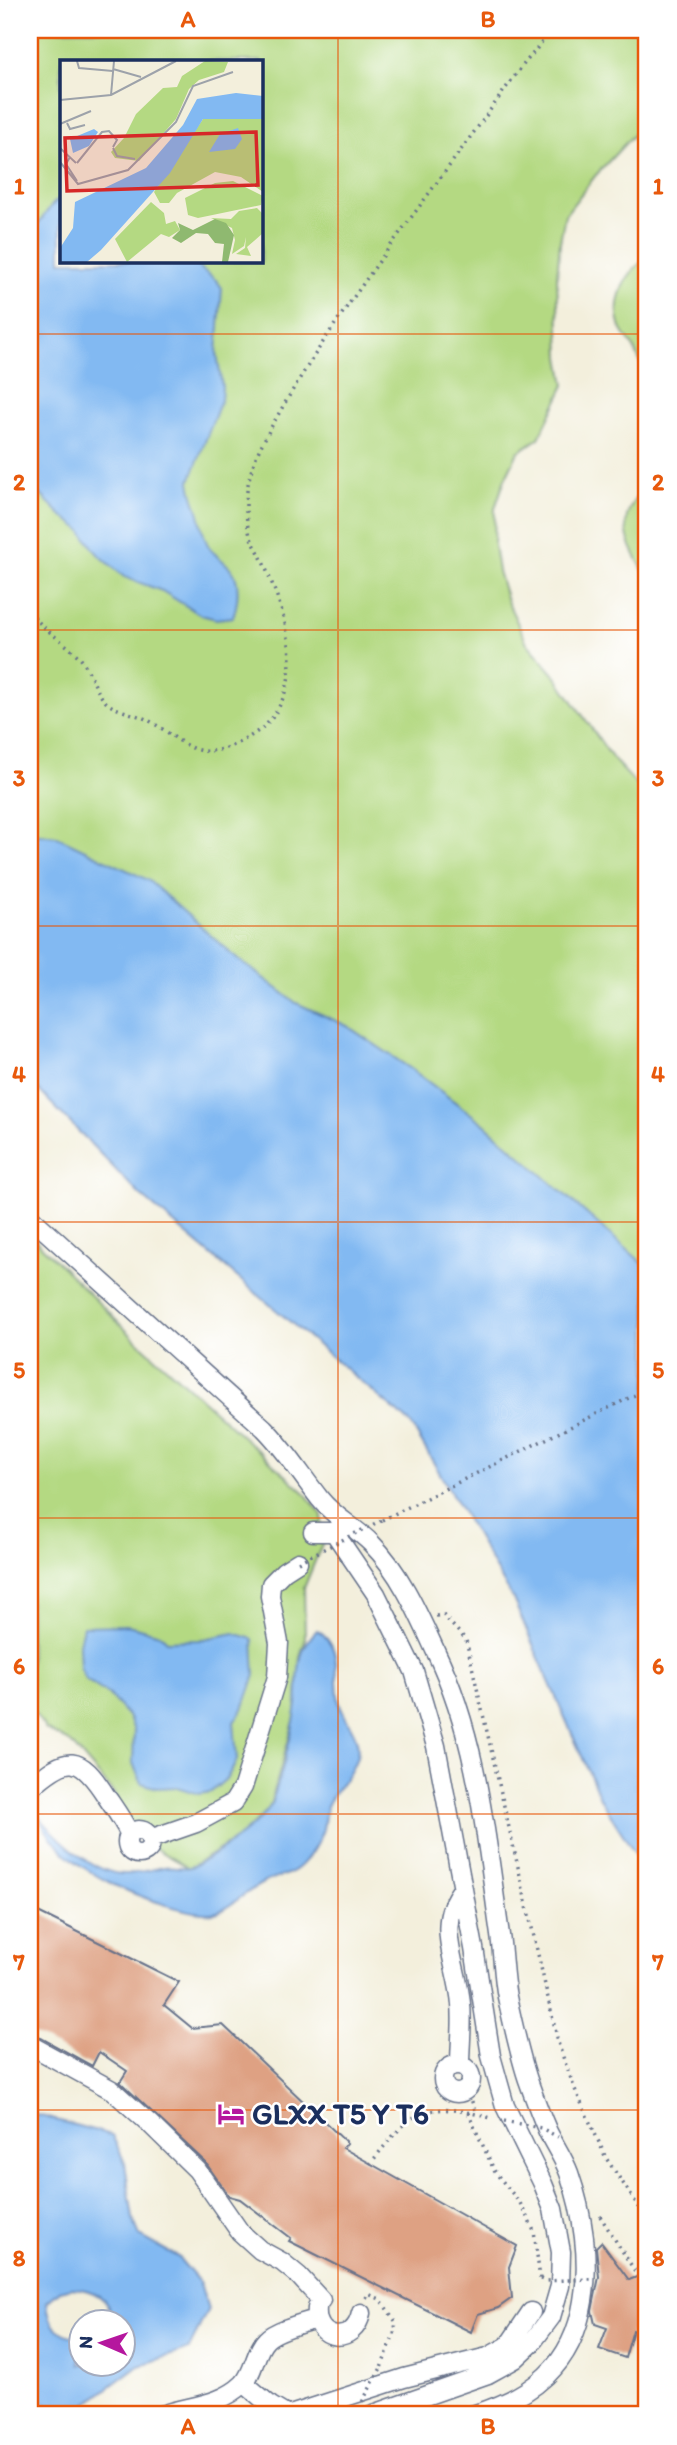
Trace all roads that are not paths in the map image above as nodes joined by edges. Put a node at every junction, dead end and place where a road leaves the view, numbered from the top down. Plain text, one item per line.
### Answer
1 (30, 1217) edge
2 (313, 1532) dead end
3 (298, 1562) road end
4 (30, 1788) edge
5 (463, 1888) junction
6 (30, 2045) edge
7 (460, 2065) junction
8 (531, 2312) dead end
9 (360, 2313) road end
10 (316, 2319) junction
11 (244, 2383) junction
12 (459, 2385) junction
13 (162, 2415) edge
14 (288, 2415) edge
15 (371, 2415) edge
16 (471, 2415) edge

1 - 16 street
2 - 5 street
3 - 4 street
5 - 7 street
5 - 12 street
6 - 10 street
7 - 7 street
8 - 14 street
9 - 10 street
10 - 11 street
11 - 13 street
11 - 14 street
12 - 15 street
12 - 16 street

